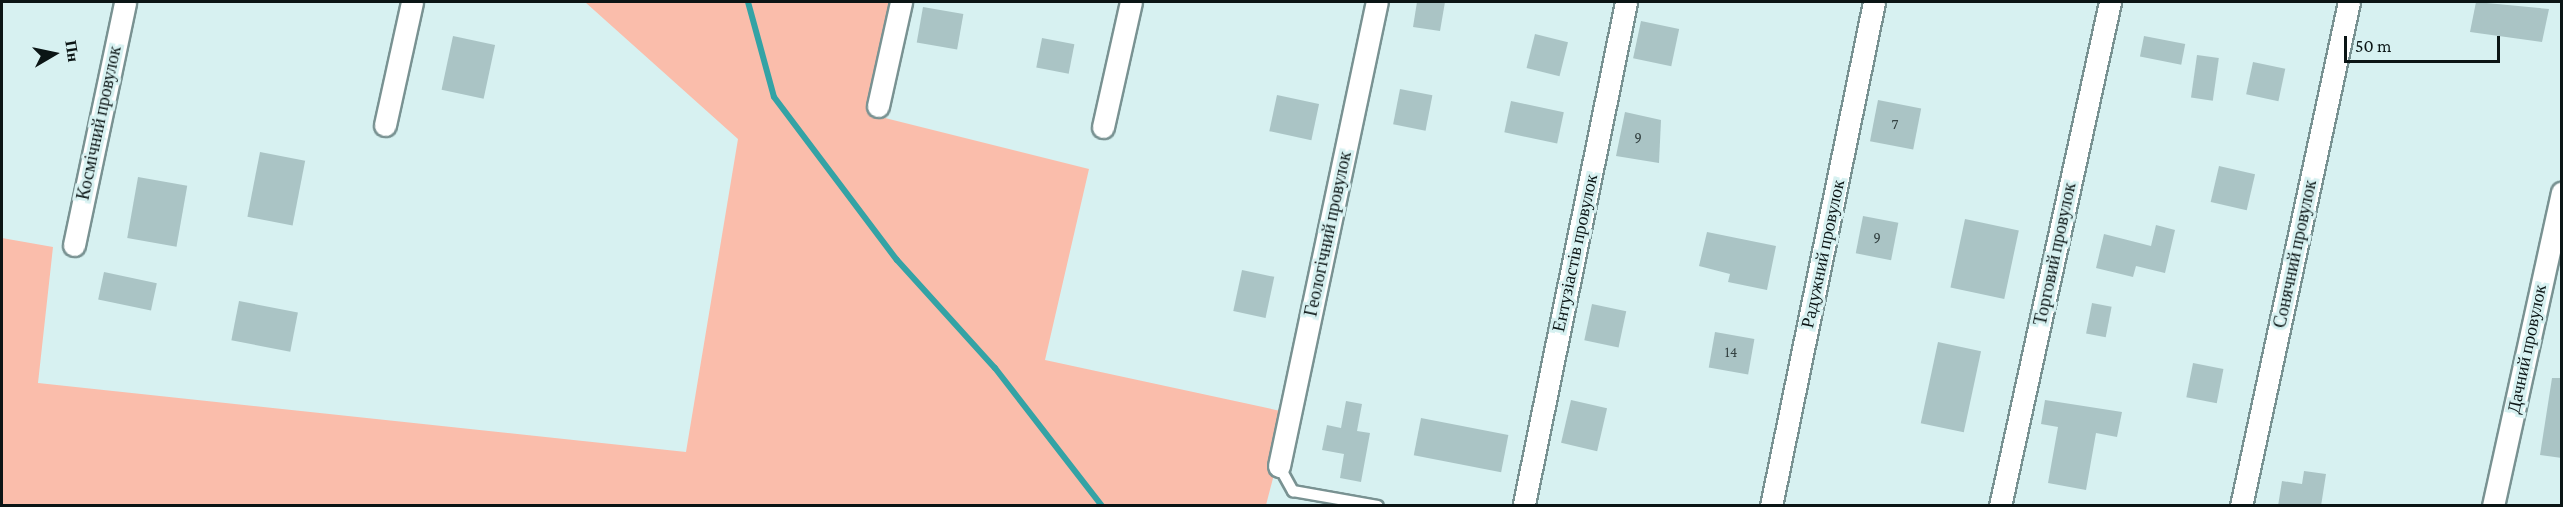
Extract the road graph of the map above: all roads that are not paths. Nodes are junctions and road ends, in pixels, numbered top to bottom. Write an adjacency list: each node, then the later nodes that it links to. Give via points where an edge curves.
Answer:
1 (125, 2): 14 (street, Космічний провулок)
2 (412, 2): 11 (street)
3 (901, 2): 10 (street)
4 (1131, 2): 12 (street)
5 (1377, 2): 15 (street, Геологічний провулок)
6 (1626, 2): 16 (street, Ентузіастів провулок)
7 (1874, 2): 18 (street, Радужний провулок)
8 (2110, 2): 19 (street, Торговий провулок)
9 (2349, 2): 20 (street, Сонячний провулок)
10 (878, 106)
11 (385, 125)
12 (1103, 127)
13 (2562, 192): 21 (street, Дачний провулок)
14 (74, 245)
15 (1279, 466): 17 (lane, via 1293,491)
16 (1521, 505)
17 (1378, 506)
18 (1771, 506)
19 (2000, 506)
20 (2241, 506)
21 (2493, 506)

